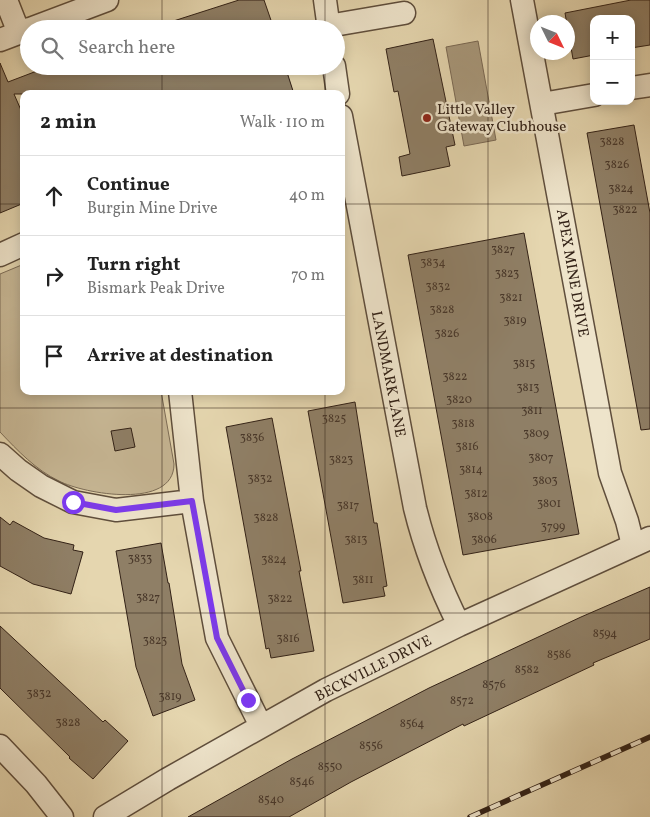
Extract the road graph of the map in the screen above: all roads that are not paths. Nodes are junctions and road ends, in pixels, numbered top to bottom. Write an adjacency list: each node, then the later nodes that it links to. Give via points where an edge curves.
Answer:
1 (6, 0): 9 (street)
2 (107, 0): 6 (street)
3 (325, 0): 7 (street)
4 (522, 0): 15 (street, APEX MINE DRIVE)
5 (404, 13): 8 (street)
6 (54, 20)
7 (328, 20)
8 (345, 25)
9 (19, 33)
10 (335, 75): 13 (street)
11 (650, 85): 12 (street)
12 (635, 87)
13 (337, 90)
14 (590, 96): 15 (street)
15 (542, 104): 22 (street, APEX MINE DRIVE, via 610,473 627,520)
16 (345, 141): 23 (street, LANDMARK LANE, via 414,508 432,568)
17 (20, 246): 18 (street)
18 (0, 255)
19 (180, 395): 21 (street)
20 (0, 454): 21 (street, via 41,486 73,502 116,510)
21 (192, 501): 24 (street, via 217,638)
22 (641, 541): 23 (street, BECKVILLE DRIVE)
23 (460, 625): 24 (street, BECKVILLE DRIVE)
24 (261, 726): 27 (street, BECKVILLE DRIVE)
25 (0, 746): 26 (street)
26 (62, 817)
27 (105, 817)

